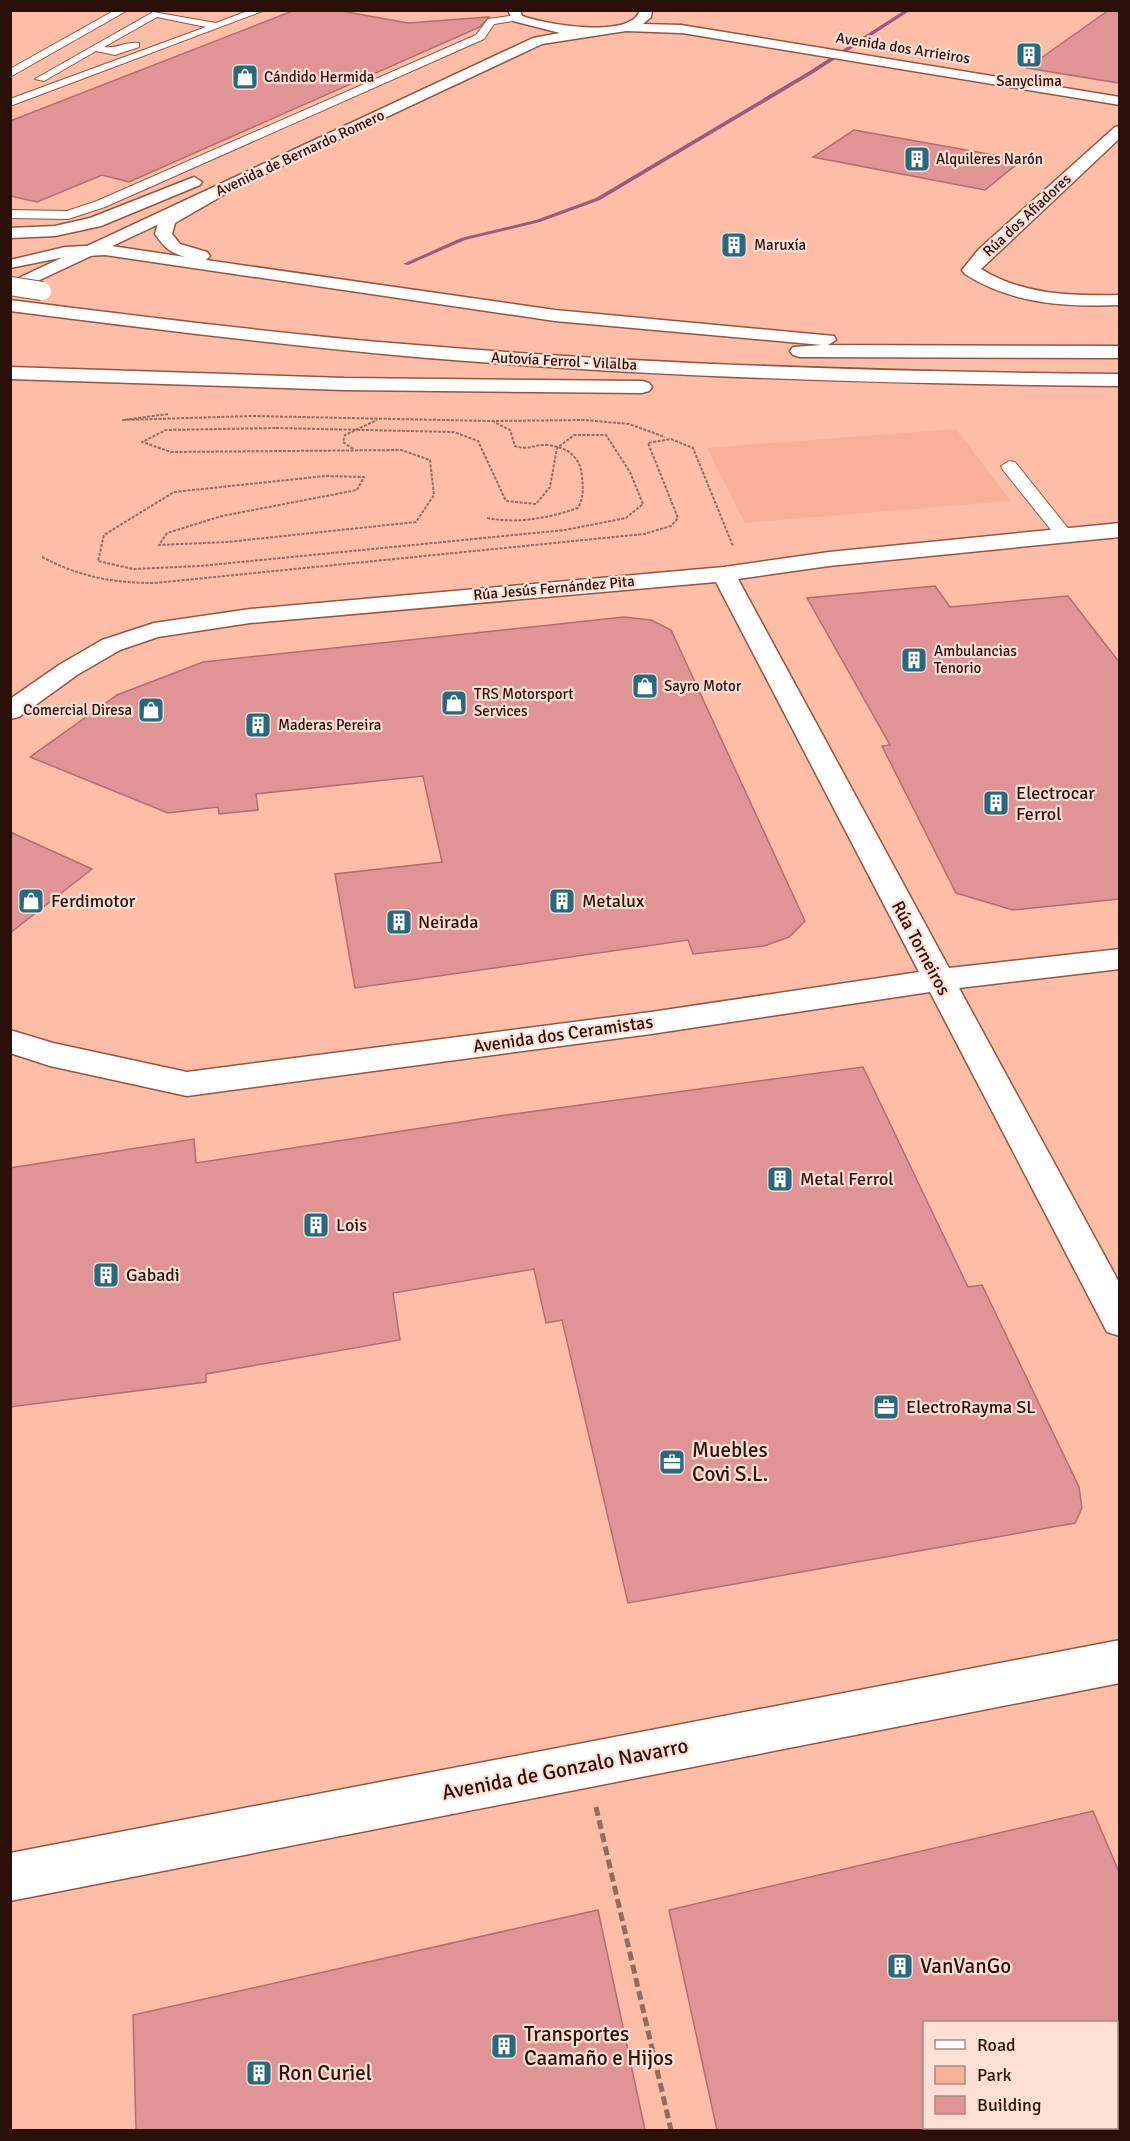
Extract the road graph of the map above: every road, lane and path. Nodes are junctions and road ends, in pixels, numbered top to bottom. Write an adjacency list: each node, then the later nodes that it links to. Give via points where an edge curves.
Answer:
1 (123, 10): 14 (lane)
2 (260, 10): 7 (lane)
3 (647, 12): 8 (main road, via 634,24); 9 (main road)
4 (485, 13): 5 (lane)
5 (518, 16): 10 (main road, via 556,30); 11 (main road); 21 (lane, via 491,21 480,37 101,204 68,214)
6 (197, 22): 7 (lane); 13 (lane, via 115,52); 13 (lane, via 156,14)
7 (217, 26): 17 (lane)
8 (620, 27): 9 (main road); 10 (main road)
9 (681, 29): 16 (main road, Avenida dos Arrieiros)
10 (594, 31): 20 (main road, Avenida de Bernardo Romero, via 538,41)
11 (511, 36)
12 (490, 46): 19 (main road, Avenida de Bernardo Romero)
13 (94, 48): 15 (lane)
14 (10, 74)
15 (10, 97)
16 (1119, 101)
17 (10, 103)
18 (1119, 130): 30 (main road, Rúa dos Afiadores, via 971,270 1000,287 1028,294)
19 (225, 166)
20 (221, 190): 24 (main road, Avenida de Bernardo Romero); 29 (main road, via 167,220 163,234 174,248)
21 (10, 214)
22 (10, 233): 26 (main road, Avenida de Bernardo Romero, via 54,231 95,222 199,179)
23 (10, 239): 26 (main road, via 28,243)
24 (93, 250): 26 (main road, via 65,252); 29 (main road)
25 (13, 265): 26 (main road)
26 (42, 268): 27 (main road, bridge); 28 (main road)
27 (10, 288)
28 (66, 293)
29 (403, 293): 33 (main road, via 742,335)
30 (1119, 300)
31 (17, 306): 36 (main road, Autovía Ferrol - Vilalba, via 221,332 519,359 837,375)
32 (659, 345): 33 (main road, Autovía Ferrol - Vilalba, via 838,352)
33 (1083, 352): 34 (main road, Autovía Ferrol - Vilalba)
34 (1119, 352)
35 (10, 373): 37 (main road, via 379,384 976,390)
36 (1119, 380)
37 (1119, 385)
38 (168, 414): 39 (path, via 123,420 252,416)
39 (378, 419): 40 (path); 41 (path)
40 (490, 421): 42 (path, via 608,421); 43 (path, via 510,430 515,446 535,450 547,445)
41 (357, 429): 43 (path, via 454,432 478,441 506,501 536,504 550,487); 44 (path, via 345,435 343,442); 44 (path, via 166,430 142,442 171,452)
42 (669, 438): 49 (path, via 648,443 678,518 671,526 624,538 155,583 101,582 81,577); 50 (path, via 693,448)
43 (557, 448): 44 (path, via 574,435 606,435 630,472 643,504 626,518 565,530 200,566 133,569 98,561 104,535 174,492 325,476 364,477 357,490 222,516 166,533 159,545 416,522 434,495 430,460 401,450); 46 (path, via 578,456 581,464 584,495 578,508 550,518 503,522)
44 (353, 449)
45 (1010, 466): 48 (lane)
46 (487, 518)
47 (1119, 530): 48 (main road, Rúa Jesús Fernández Pita)
48 (1065, 536): 50 (main road, Rúa Jesús Fernández Pita, via 829,559)
49 (42, 557)
50 (734, 573): 51 (main road, Rúa Jesús Fernández Pita, via 364,604 154,630 111,645); 53 (main road, Rúa Torneiros)
51 (10, 711)
52 (1119, 959): 53 (main road, Avenida dos Ceramistas)
53 (937, 980): 54 (main road, Avenida dos Ceramistas, via 639,1025 187,1084); 55 (main road, Rúa Torneiros)
54 (10, 1041)
55 (1119, 1321)
56 (1119, 1660): 57 (main road, Avenida de Gonzalo Navarro)
57 (586, 1765): 58 (main road, Avenida de Gonzalo Navarro); 59 (path)
58 (10, 1877)
59 (671, 2130)

